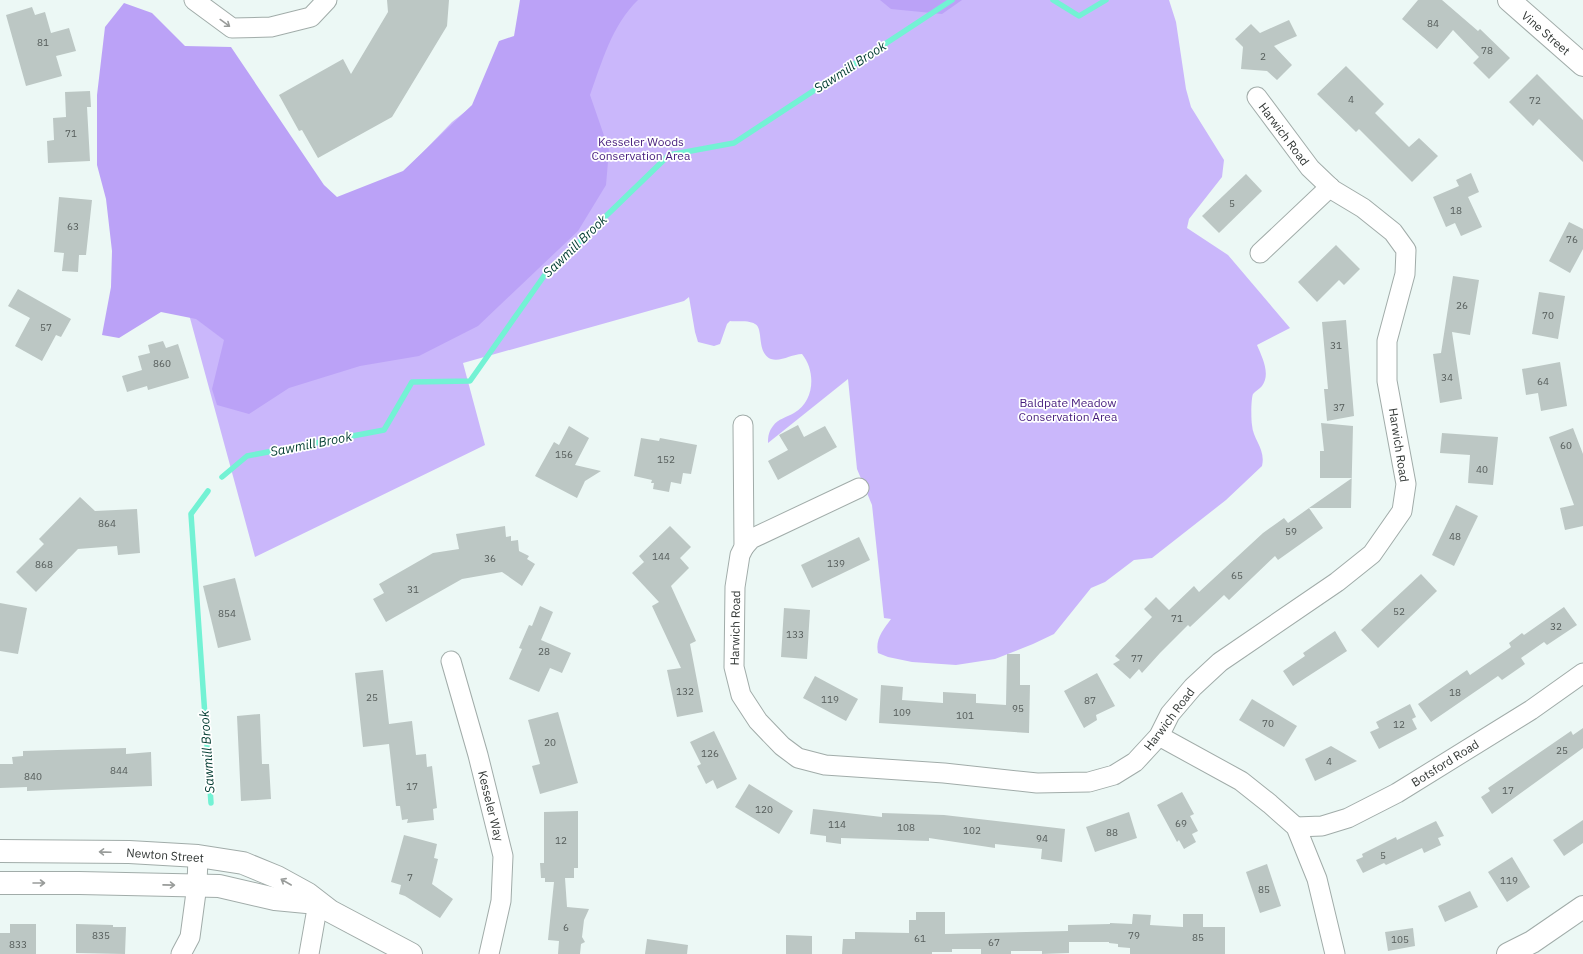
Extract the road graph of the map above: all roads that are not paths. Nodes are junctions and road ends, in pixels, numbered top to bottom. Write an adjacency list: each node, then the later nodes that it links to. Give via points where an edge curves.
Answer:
1 (194, 0): 2 (street, one-way to 2, via 232,28 270,27 311,17)
2 (326, 0)
3 (1509, 0): 4 (main road, Vine Street)
4 (1583, 65)
5 (1256, 97): 6 (street, Harwich Road, via 1310,168)
6 (1330, 187): 7 (street); 13 (street, Harwich Road, via 1363,208 1393,232 1406,250 1405,274 1387,341 1388,381 1406,484 1402,511 1372,554 1337,582 1220,662 1193,687 1170,714)
7 (1260, 253)
8 (743, 425): 10 (street, Harwich Road)
9 (859, 488): 10 (street, via 751,539)
10 (744, 547): 13 (street, Harwich Road, via 740,555 736,587 734,667 741,695 758,721 782,746 798,758 825,765 861,769 944,773 1037,783 1089,782 1114,775 1135,762)
11 (451, 661): 25 (street, Kesseler Way, via 503,856 501,900)
12 (1583, 673): 14 (street, Botsford Road, via 1531,710 1397,793 1348,818 1322,826)
13 (1159, 736): 14 (street, via 1241,781)
14 (1296, 827): 26 (street, via 1317,879)
15 (0, 851): 16 (main road, Newton Street, one-way to 15, via 84,851)
16 (198, 856): 18 (street); 19 (main road, Newton Street, one-way to 16, via 308,894 277,877 243,863)
17 (0, 883): 18 (main road, Newton Street, one-way to 18)
18 (197, 886): 19 (main road, Newton Street, via 219,886 275,899); 22 (street, via 190,937)
19 (318, 903): 23 (street); 24 (main road, Newton Street)
20 (1583, 907): 21 (main road)
21 (1533, 948): 27 (main road)
22 (182, 954)
23 (309, 954)
24 (411, 954)
25 (489, 954)
26 (1335, 954)
27 (1508, 954)

